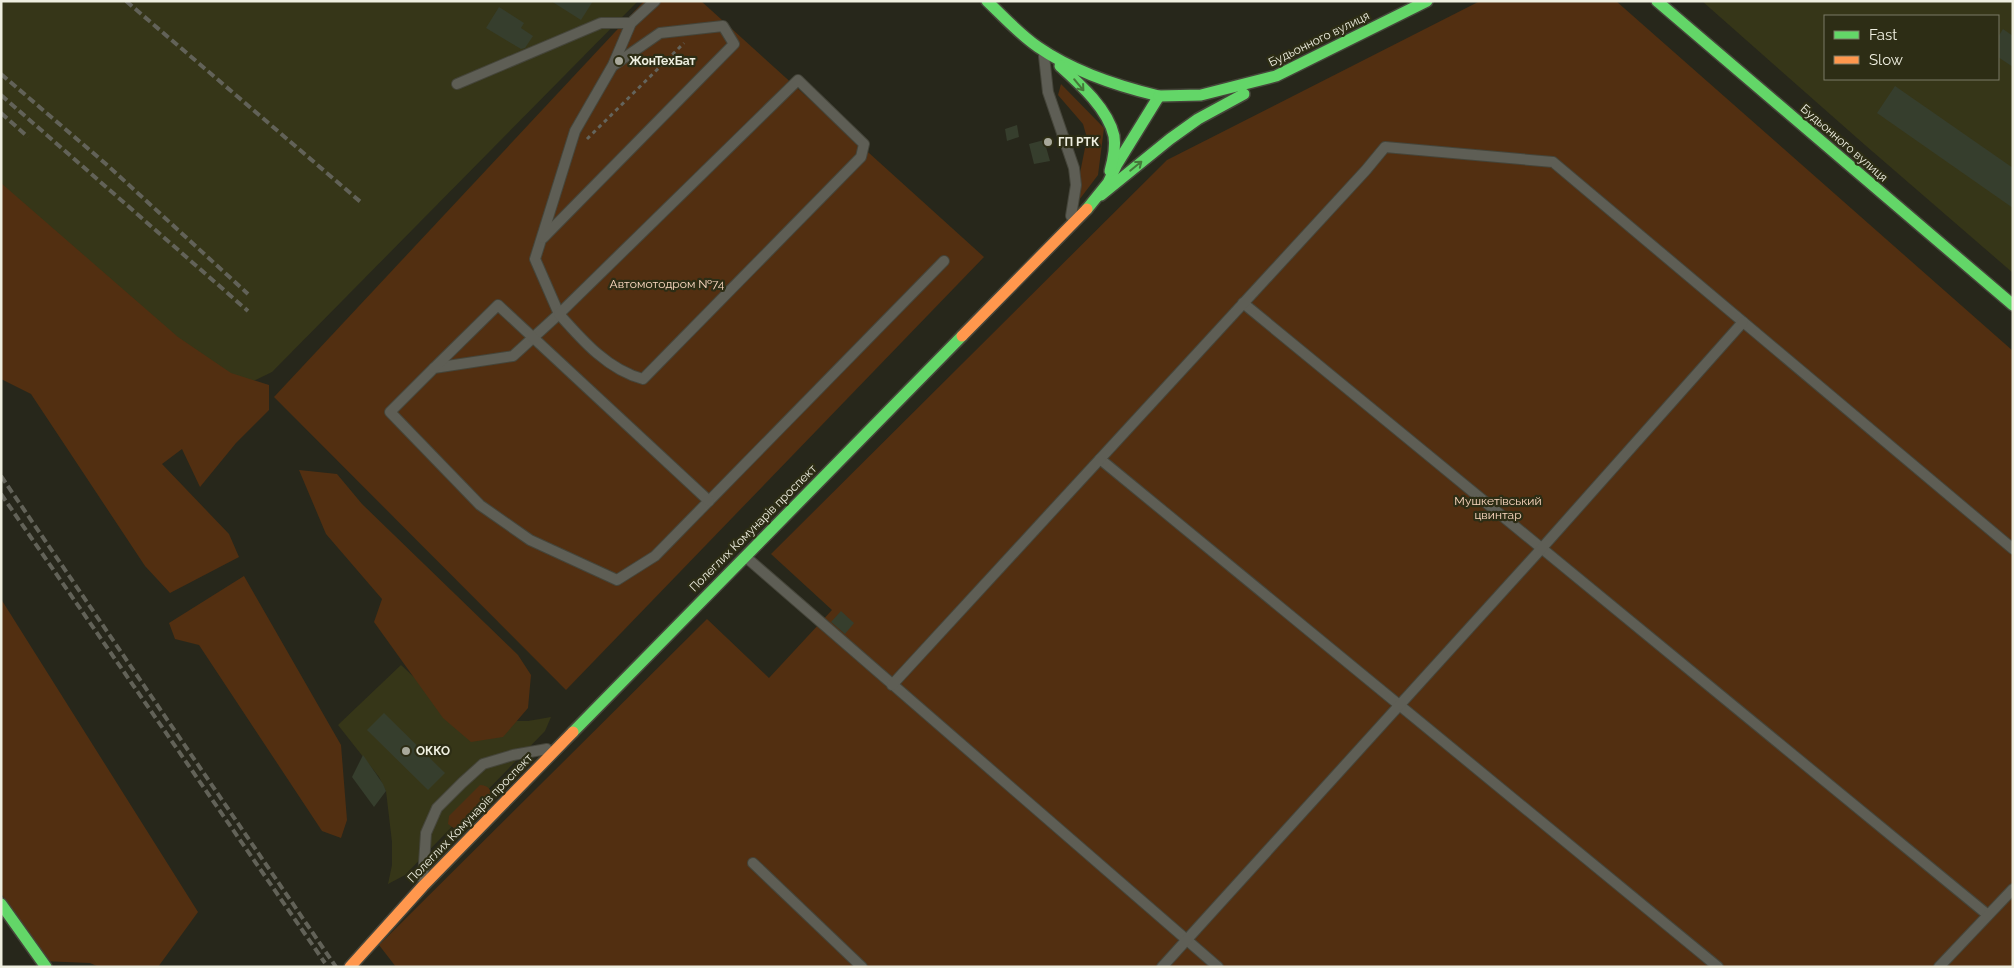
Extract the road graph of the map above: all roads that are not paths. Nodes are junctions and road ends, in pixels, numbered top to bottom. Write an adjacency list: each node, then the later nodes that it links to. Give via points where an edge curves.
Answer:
1 (655, 1): 5 (lane)
2 (986, 1): 6 (main road)
3 (1427, 1): 8 (main road, Будьонного вулиця)
4 (1658, 1): 16 (main road, Будьонного вулиця)
5 (631, 23): 7 (lane); 9 (lane, via 601,24)
6 (1044, 51): 10 (main road, Будьонного вулиця, via 1108,82); 11 (main road, one-way to 11, via 1074,79 1112,128 1113,161); 12 (lane, via 1048,92 1074,168 1076,185)
7 (613, 65): 13 (lane, via 575,131); 13 (lane, via 660,32 723,26 734,44)
8 (1276, 76): 10 (main road, Будьонного вулиця, via 1201,95); 11 (main road, one-way to 8, via 1198,119)
9 (457, 84)
10 (1159, 96): 11 (main road, Полеглих Комунарів проспект)
11 (1098, 197): 12 (main road, Полеглих Комунарів проспект)
12 (1070, 227): 25 (main road, Полеглих Комунарів проспект)
13 (541, 241): 17 (lane, via 535,259)
14 (944, 262): 22 (lane)
15 (1244, 303): 18 (lane, via 1385,147 1553,162); 21 (lane); 23 (lane)
16 (2013, 305)
17 (559, 314): 17 (lane, via 584,343 628,375 643,378 861,158 864,144 798,80); 19 (lane)
18 (1743, 322): 23 (lane); 24 (lane)
19 (533, 337): 20 (lane, via 513,356); 20 (lane, via 498,305); 22 (lane)
20 (434, 368): 22 (lane, via 390,412 480,505 530,540 617,580 655,556)
21 (1100, 459): 26 (lane); 27 (lane)
22 (709, 501)
23 (1542, 548): 27 (lane); 33 (lane)
24 (2013, 549)
25 (744, 556): 26 (lane); 28 (main road, Полеглих Комунарів проспект)
26 (892, 684): 34 (lane)
27 (1400, 705): 34 (lane); 40 (lane)
28 (558, 746): 30 (main road, Полеглих Комунарів проспект); 30 (lane, via 483,764 437,808 426,833)
29 (753, 863): 37 (lane)
30 (423, 886): 36 (main road, Полеглих Комунарів проспект)
31 (2013, 888): 33 (lane)
32 (1, 904): 35 (main road)
33 (1988, 915): 41 (lane)
34 (1187, 940): 38 (lane); 39 (lane)
35 (46, 967)
36 (350, 967)
37 (862, 967)
38 (1162, 967)
39 (1218, 967)
40 (1718, 967)
41 (1939, 967)

